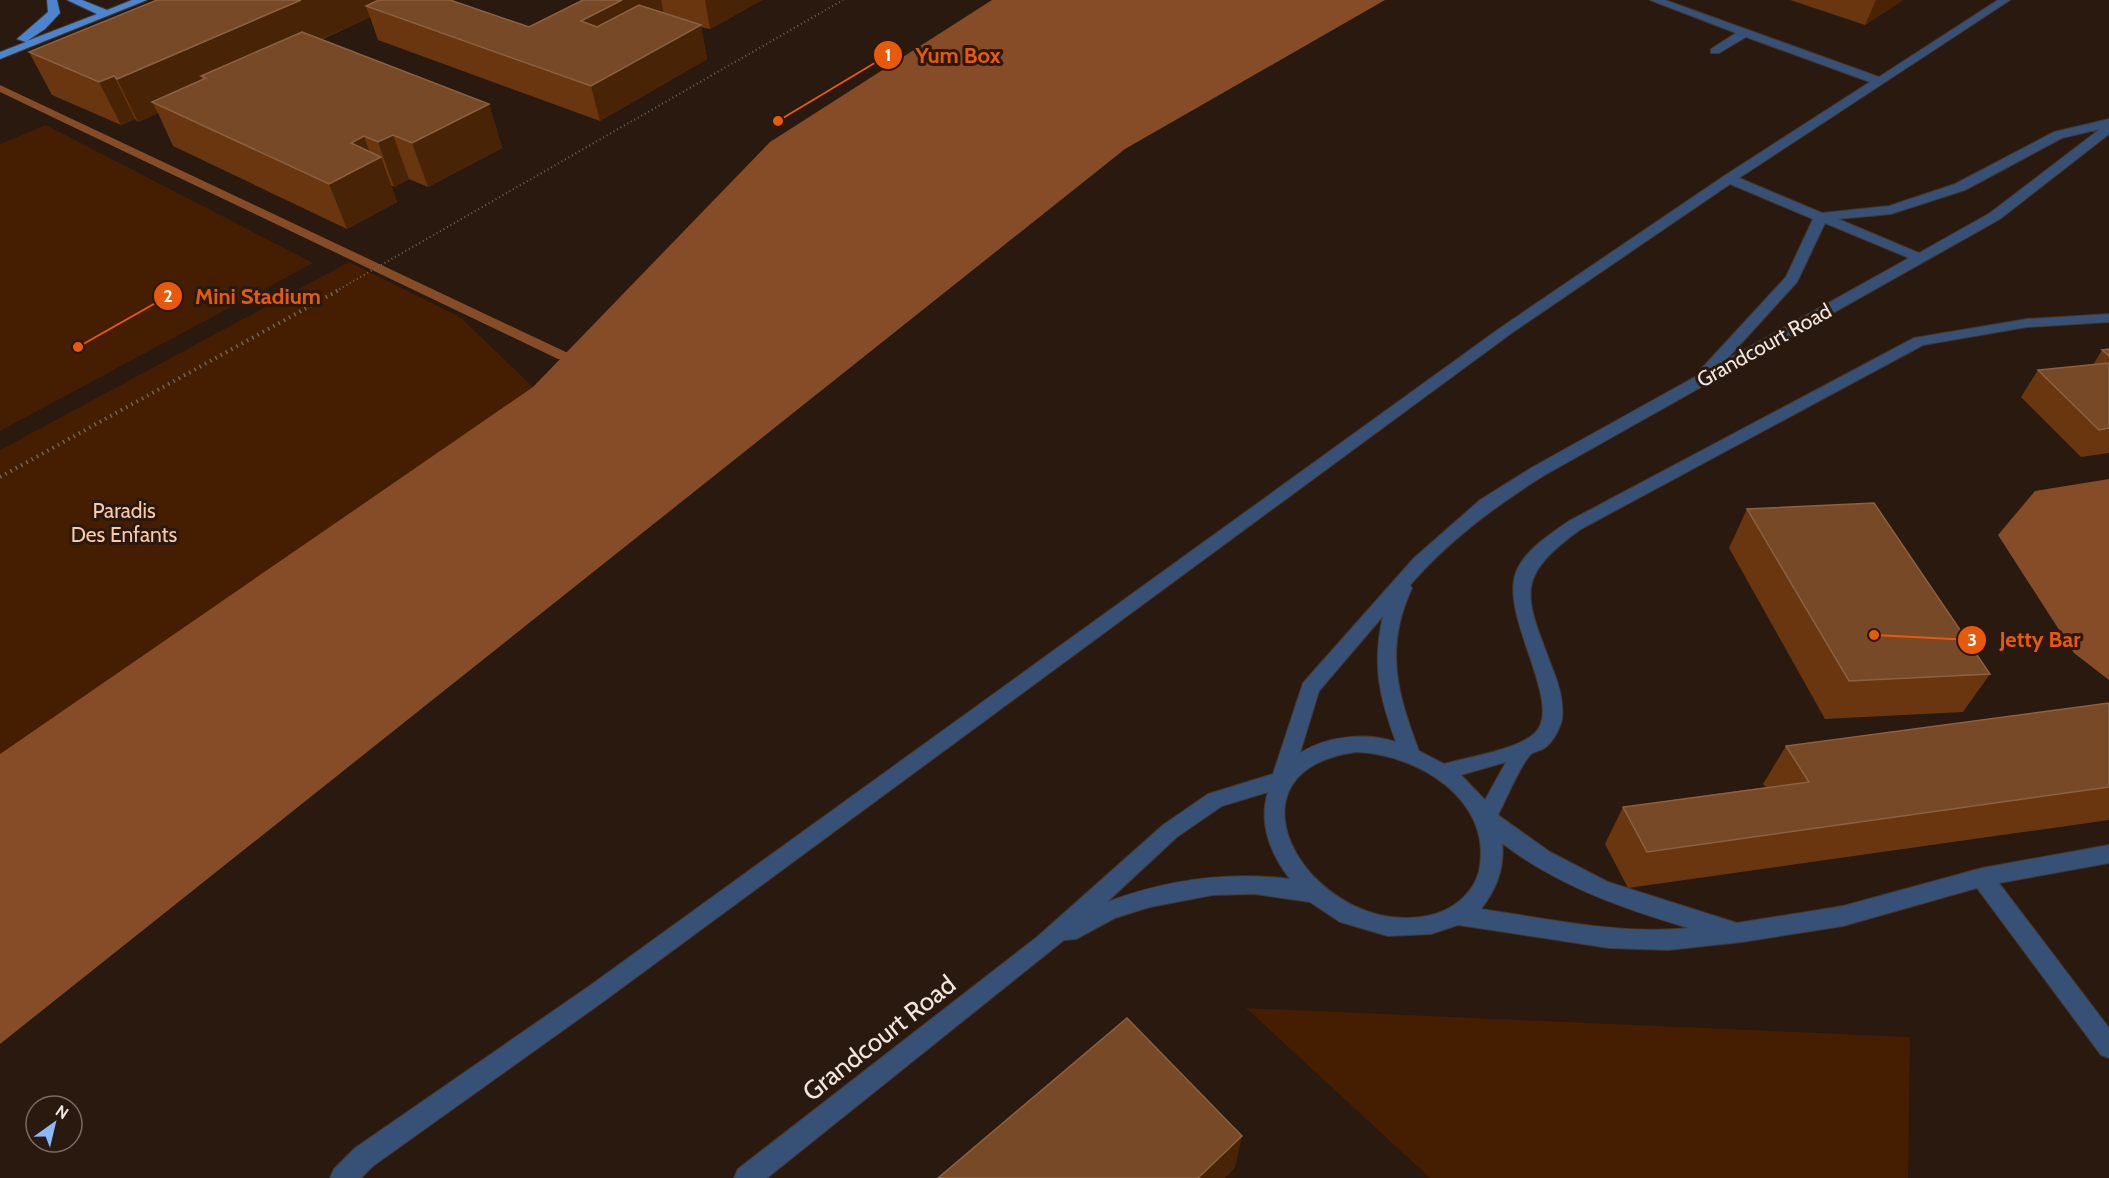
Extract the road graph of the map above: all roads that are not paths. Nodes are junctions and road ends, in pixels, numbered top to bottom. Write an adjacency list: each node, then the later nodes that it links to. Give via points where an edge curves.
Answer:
1 (52, 0): 9 (main road, via 54,13 41,27)
2 (72, 0): 6 (main road)
3 (142, 0): 6 (main road)
4 (1655, 0): 7 (street)
5 (2005, 0): 10 (street)
6 (108, 14): 9 (main road)
7 (1744, 33): 8 (street); 10 (street)
8 (1715, 51)
9 (0, 56)
10 (1880, 81): 13 (street)
11 (2109, 123): 14 (street, via 2058,135 1960,187 1901,207)
12 (2109, 128): 15 (street, Grandcourt Road, via 1995,216)
13 (1729, 178): 14 (street); 31 (street, via 1508,329 364,1158)
14 (1821, 217): 15 (street); 17 (street, via 1792,279)
15 (1920, 258): 17 (street, Grandcourt Road)
16 (2109, 318): 19 (street, via 2026,323 1919,341 1575,525 1542,549 1524,575 1521,600 1525,625 1552,689 1552,717 1543,738)
17 (1696, 383): 18 (street, Grandcourt Road, via 1486,504)
18 (1420, 562): 20 (street, via 1400,593 1389,629 1387,669 1389,697); 22 (street, via 1310,688)
19 (1524, 748): 21 (street); 23 (street)
20 (1411, 757): 21 (street); 22 (street, via 1381,745 1338,744 1309,755)
21 (1444, 772): 23 (street, via 1468,793)
22 (1281, 780): 26 (street, via 1273,809 1279,843); 29 (street, via 1215,800 1170,831)
23 (1486, 818): 27 (street, via 1495,854 1485,888); 28 (street, via 1566,874 1647,907)
24 (2109, 854): 25 (street)
25 (1982, 877): 28 (street, via 1843,916); 30 (street)
26 (1314, 893): 27 (street, via 1347,914 1386,926 1424,926); 29 (street, via 1271,886 1222,886 1164,895 1113,909)
27 (1458, 915): 28 (street, via 1609,938 1668,940)
28 (1742, 932)
29 (1045, 944): 32 (street, Grandcourt Road)
30 (2109, 1047)
31 (343, 1178)
32 (747, 1178)

